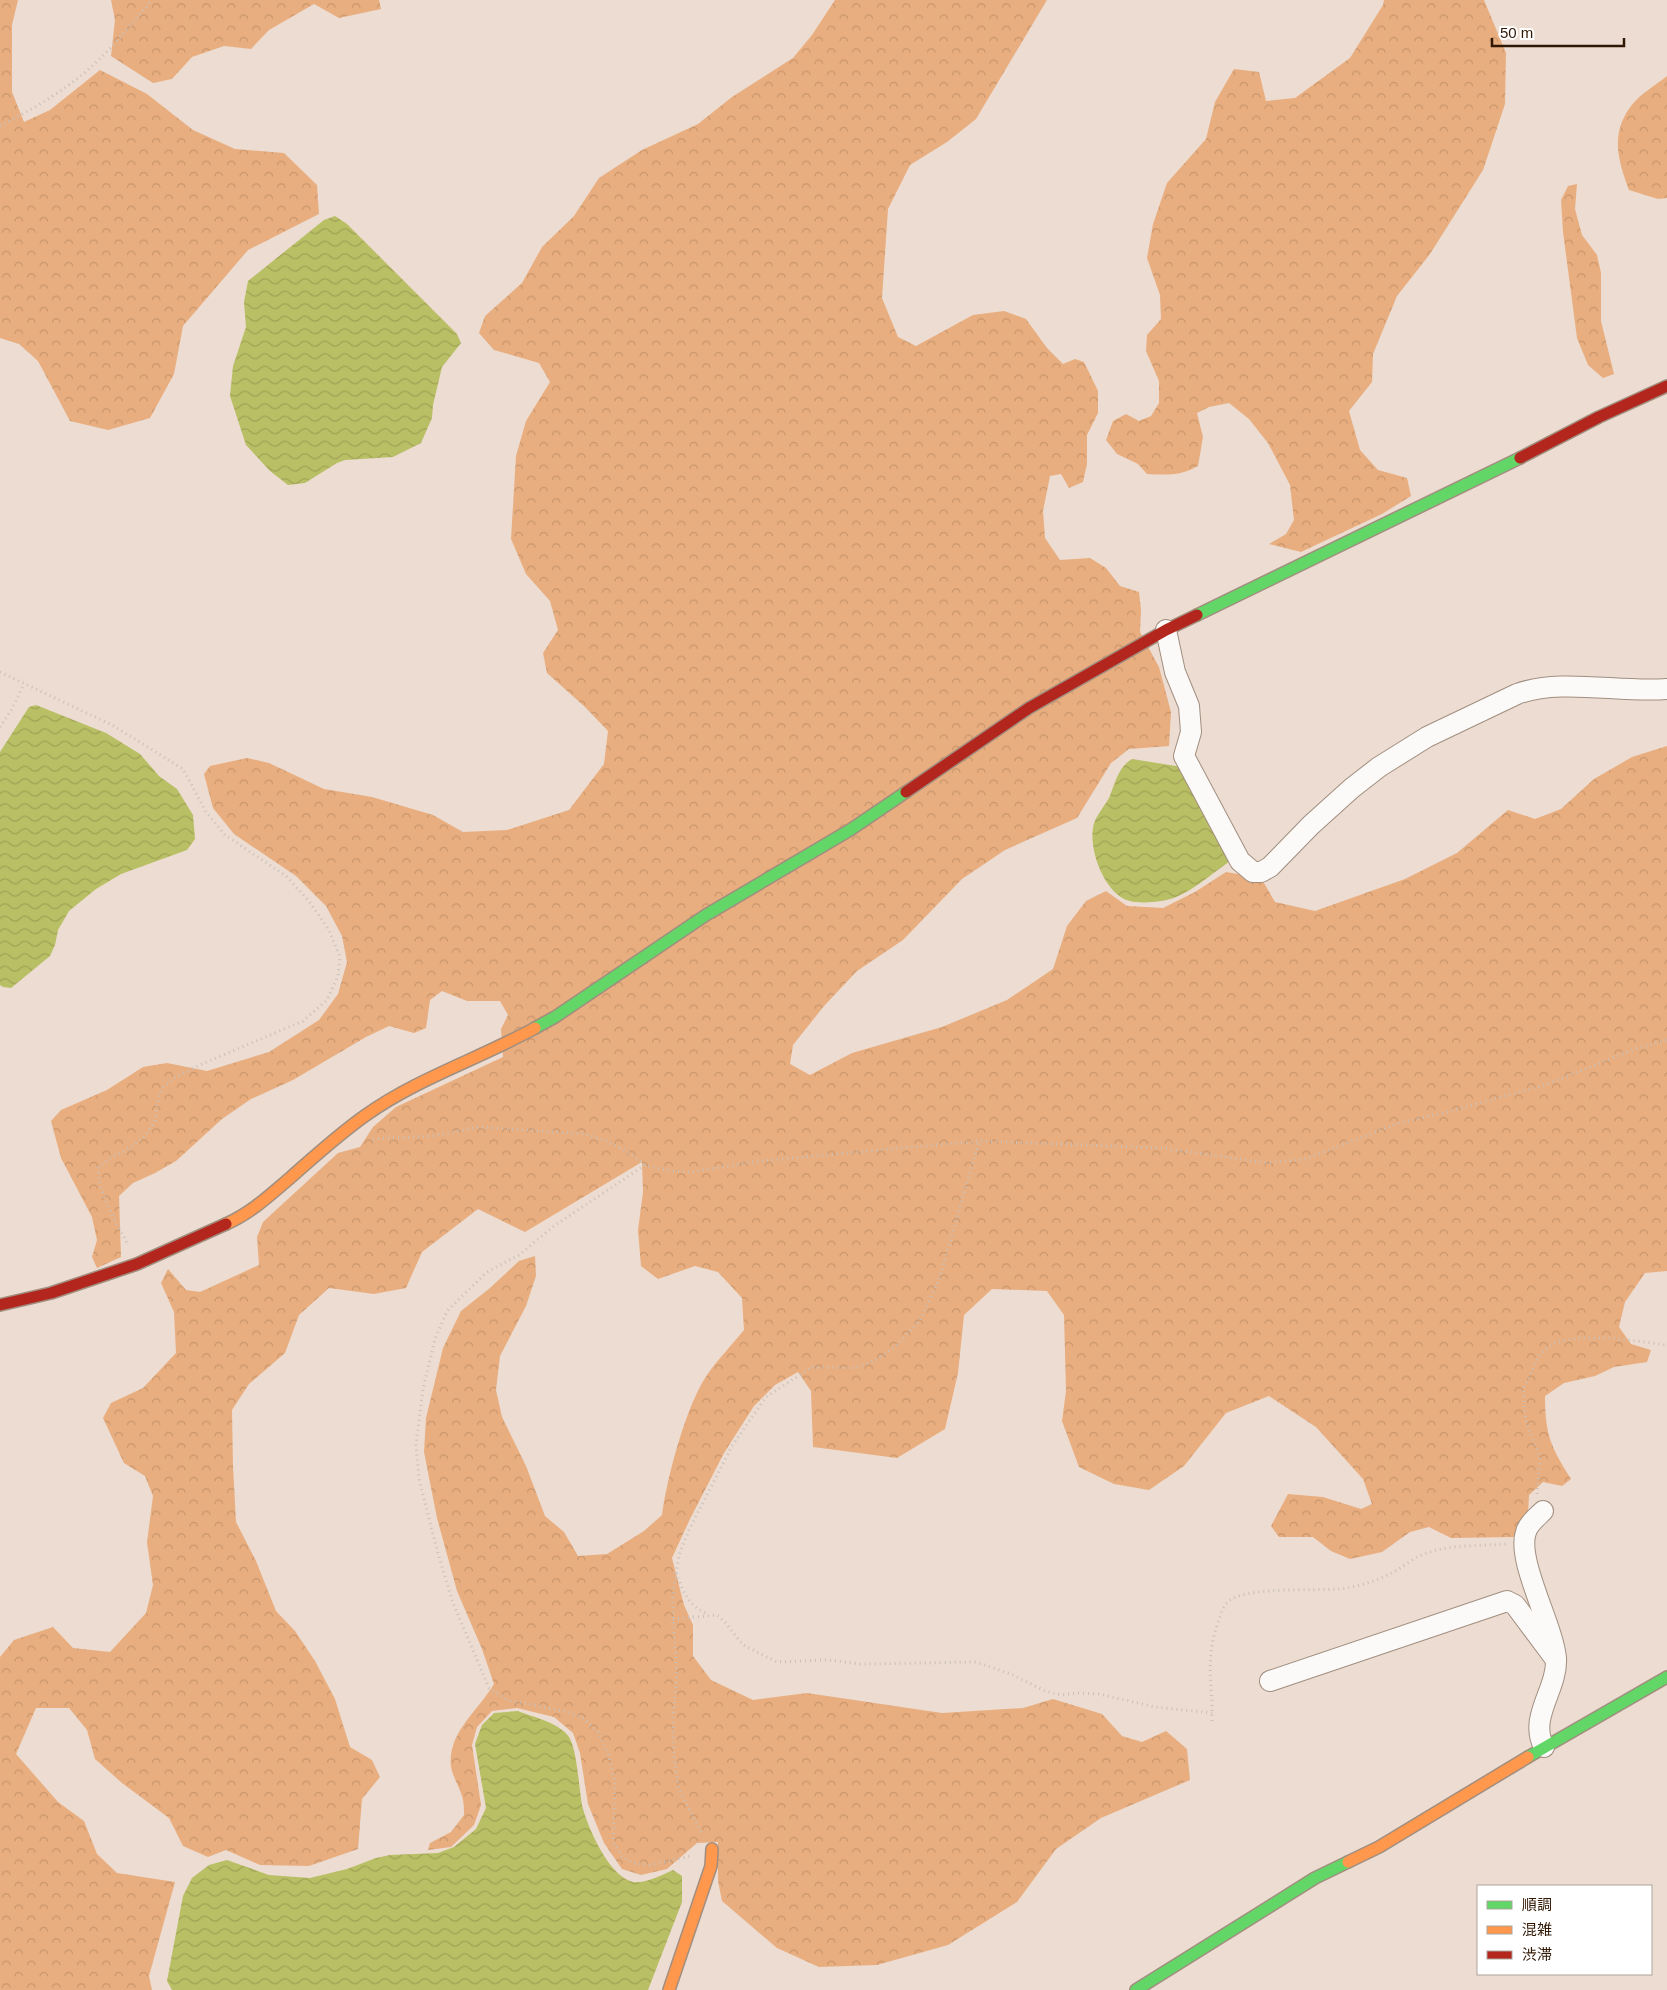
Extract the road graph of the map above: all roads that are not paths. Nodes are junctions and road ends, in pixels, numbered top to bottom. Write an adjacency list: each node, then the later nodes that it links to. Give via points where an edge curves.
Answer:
1 (1667, 386): 2 (street)
2 (1166, 630): 3 (street, via 1175,672 1189,706 1191,732 1184,756 1240,861 1253,872 1270,867 1311,825 1380,767 1427,737 1517,694 1553,687); 4 (street, via 1029,708 850,830 706,914 555,1017 390,1099 338,1136 260,1204 237,1219 137,1264 51,1293)
3 (1667, 689)
4 (0, 1305)
5 (1543, 1511): 6 (street, via 1526,1531 1524,1543 1537,1596 1552,1634)
6 (1556, 1660): 8 (street, via 1515,1605 1507,1601); 9 (street, via 1540,1718 1540,1739)
7 (1667, 1678): 9 (street)
8 (1270, 1681)
9 (1544, 1747): 12 (street, via 1379,1847 1315,1878)
10 (712, 1849): 11 (street, via 711,1866)
11 (670, 1990)
12 (1136, 1990)

